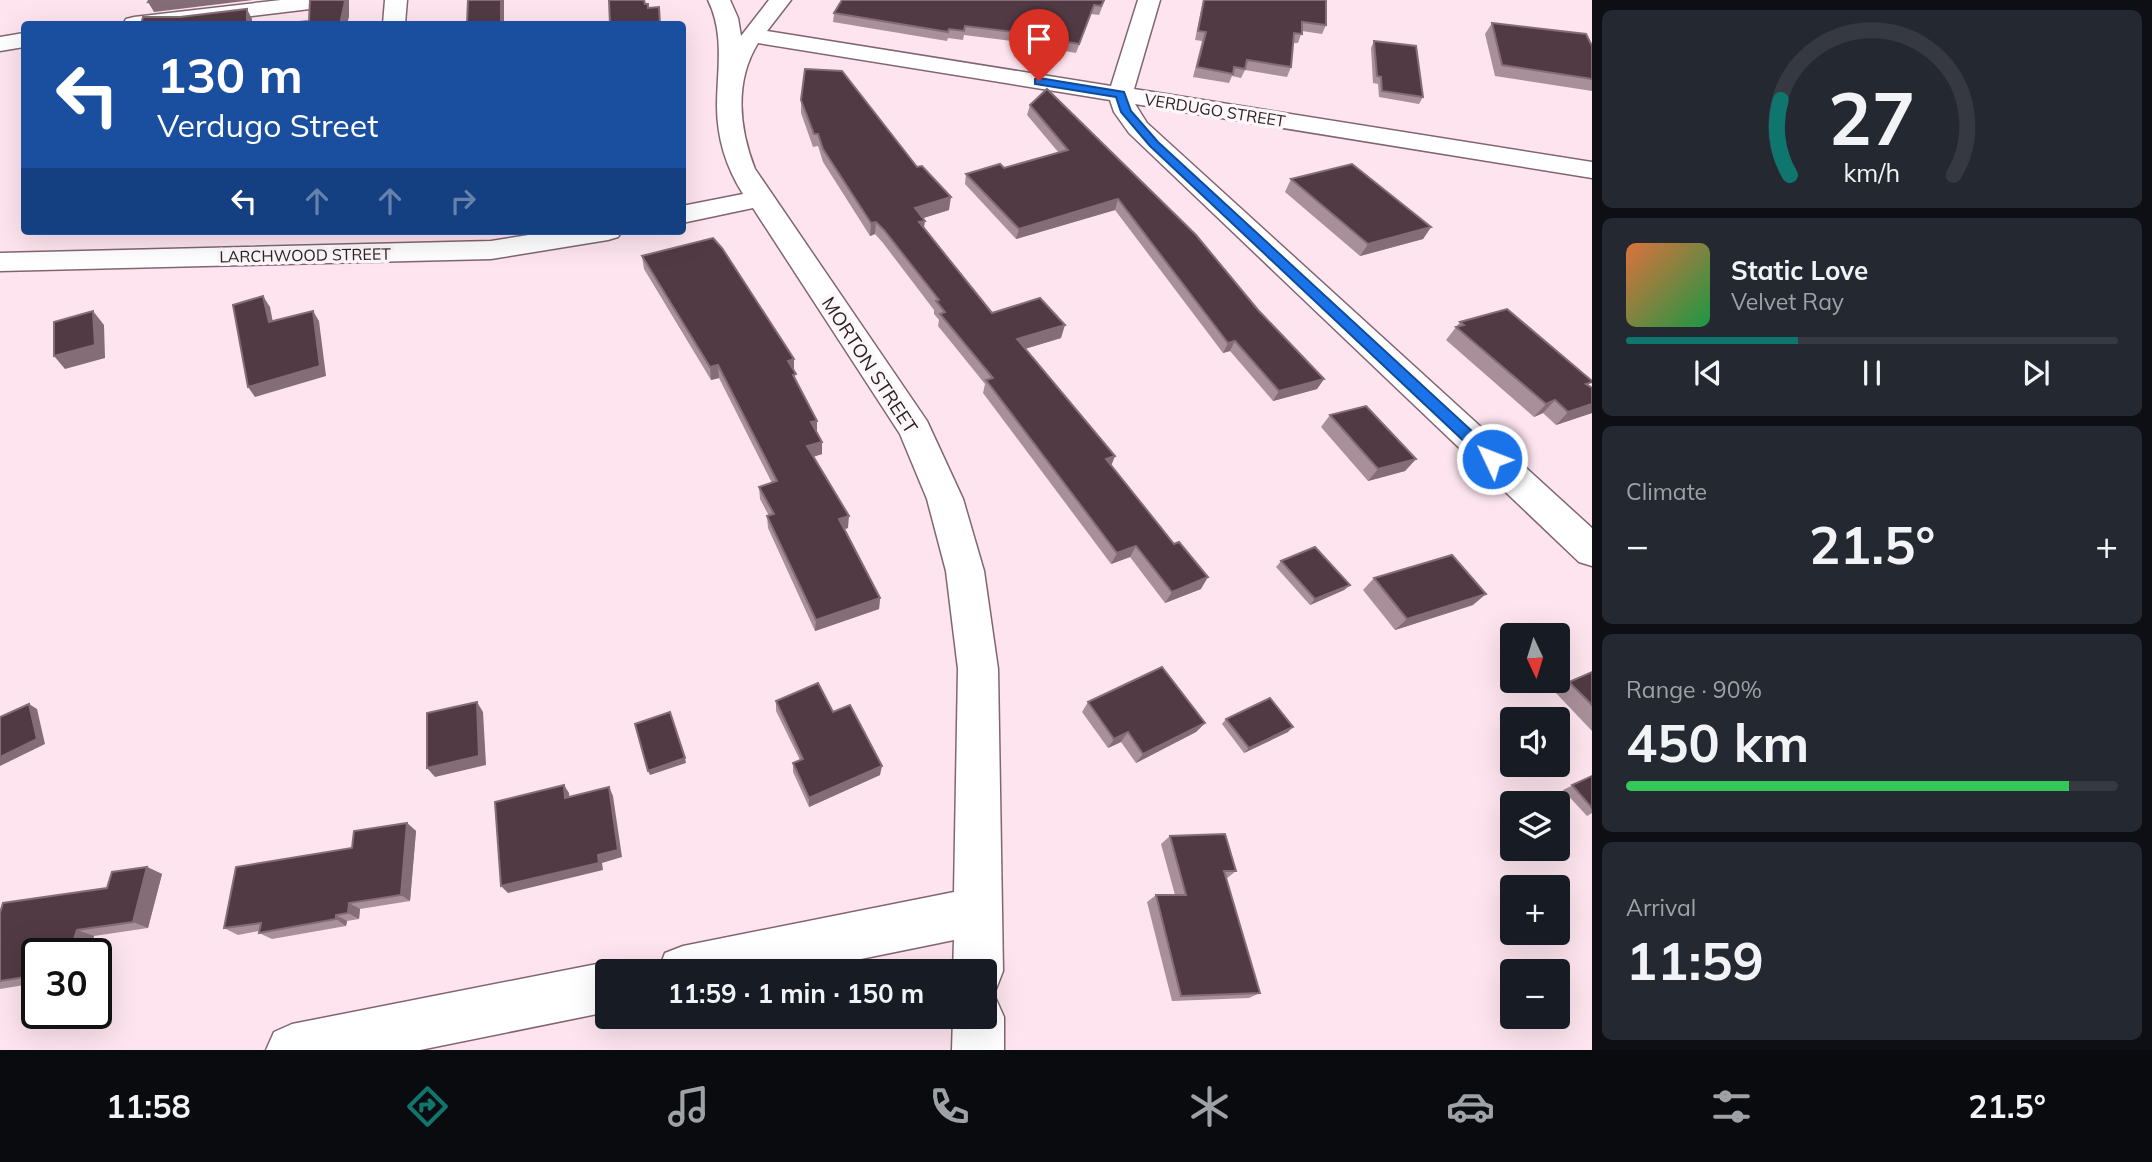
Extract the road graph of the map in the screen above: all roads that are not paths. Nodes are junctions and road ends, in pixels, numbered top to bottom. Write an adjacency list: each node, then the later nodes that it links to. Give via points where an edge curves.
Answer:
1 (335, 0): 6 (street)
2 (396, 0): 7 (street)
3 (719, 0): 11 (street, via 729,31)
4 (780, 0): 8 (street, MORTON STREET)
5 (1149, 0): 12 (street)
6 (159, 21)
7 (394, 21)
8 (755, 36): 11 (street, MORTON STREET, via 739,56); 12 (street, VERDUGO STREET)
9 (21, 40): 10 (street)
10 (0, 44)
11 (730, 82): 14 (street, MORTON STREET, via 731,138 744,174)
12 (1121, 94): 13 (street, VERDUGO STREET); 19 (street, via 1126,112 1154,144)
13 (1592, 170)
14 (761, 198): 15 (street); 20 (street, MORTON STREET, via 915,430 944,499 965,571 978,669)
15 (686, 214)
16 (583, 235): 17 (street, LARCHWOOD STREET, via 491,250)
17 (376, 242): 18 (street, LARCHWOOD STREET)
18 (0, 262)
19 (1592, 551)
20 (978, 911): 21 (street); 22 (street, MORTON STREET)
21 (742, 959)
22 (978, 959)
23 (595, 988): 25 (street)
24 (978, 1029): 26 (street)
25 (292, 1050)
26 (978, 1050)

